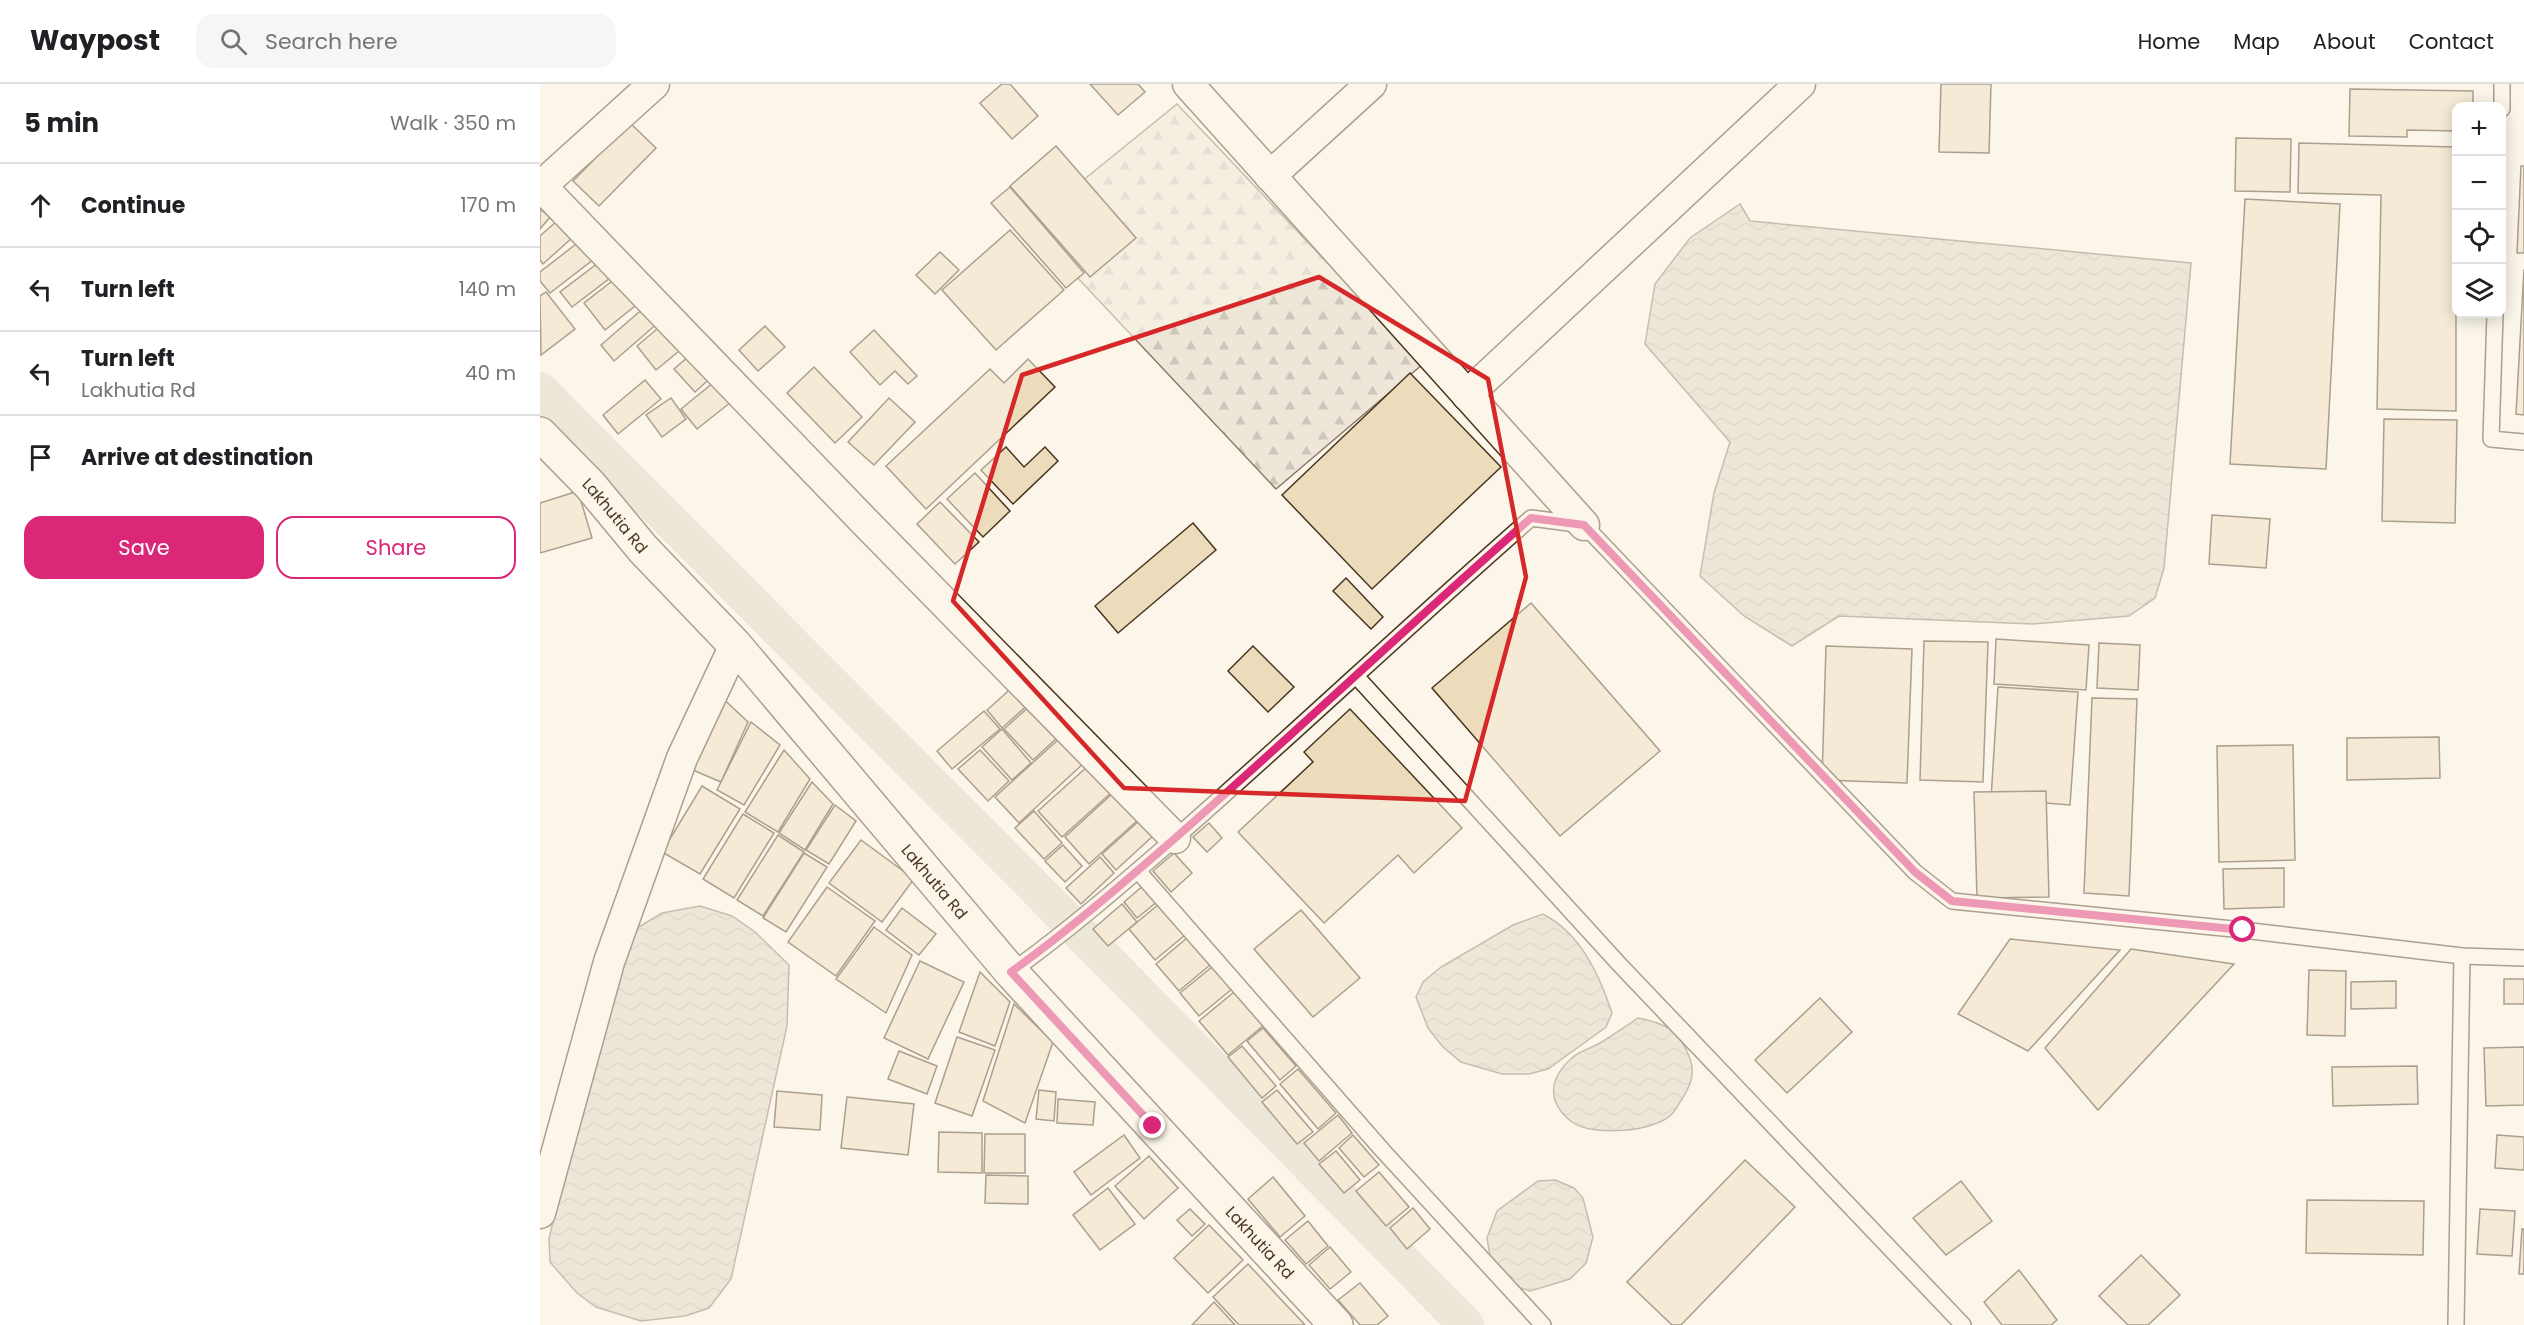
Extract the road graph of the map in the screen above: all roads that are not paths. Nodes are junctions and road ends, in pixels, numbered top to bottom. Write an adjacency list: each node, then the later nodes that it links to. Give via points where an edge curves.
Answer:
1 (654, 84): 8 (street)
2 (1188, 84): 7 (street)
3 (1371, 84): 7 (street)
4 (1800, 84): 10 (street)
5 (2502, 84): 6 (lane)
6 (2502, 102)
7 (1270, 176): 10 (street)
8 (541, 185): 16 (street)
9 (2495, 318): 12 (lane, via 2491,440)
10 (1467, 395): 13 (street)
11 (540, 434): 14 (street, Lakhutia Rd)
12 (2524, 442)
13 (1584, 525): 15 (lane, via 1531,518); 18 (lane, via 1915,872 1952,901)
14 (735, 645): 20 (street, Lakhutia Rd); 21 (street, via 682,758 609,962)
15 (1356, 676): 16 (lane); 24 (lane, via 1619,964)
16 (1175, 838): 17 (lane)
17 (1138, 871): 20 (lane); 23 (lane, via 1384,1152)
18 (2462, 956): 19 (lane); 25 (lane)
19 (2524, 958)
20 (1011, 972): 22 (street, Lakhutia Rd)
21 (540, 1212)
22 (1336, 1325)
23 (1543, 1325)
24 (1963, 1325)
25 (2456, 1325)

